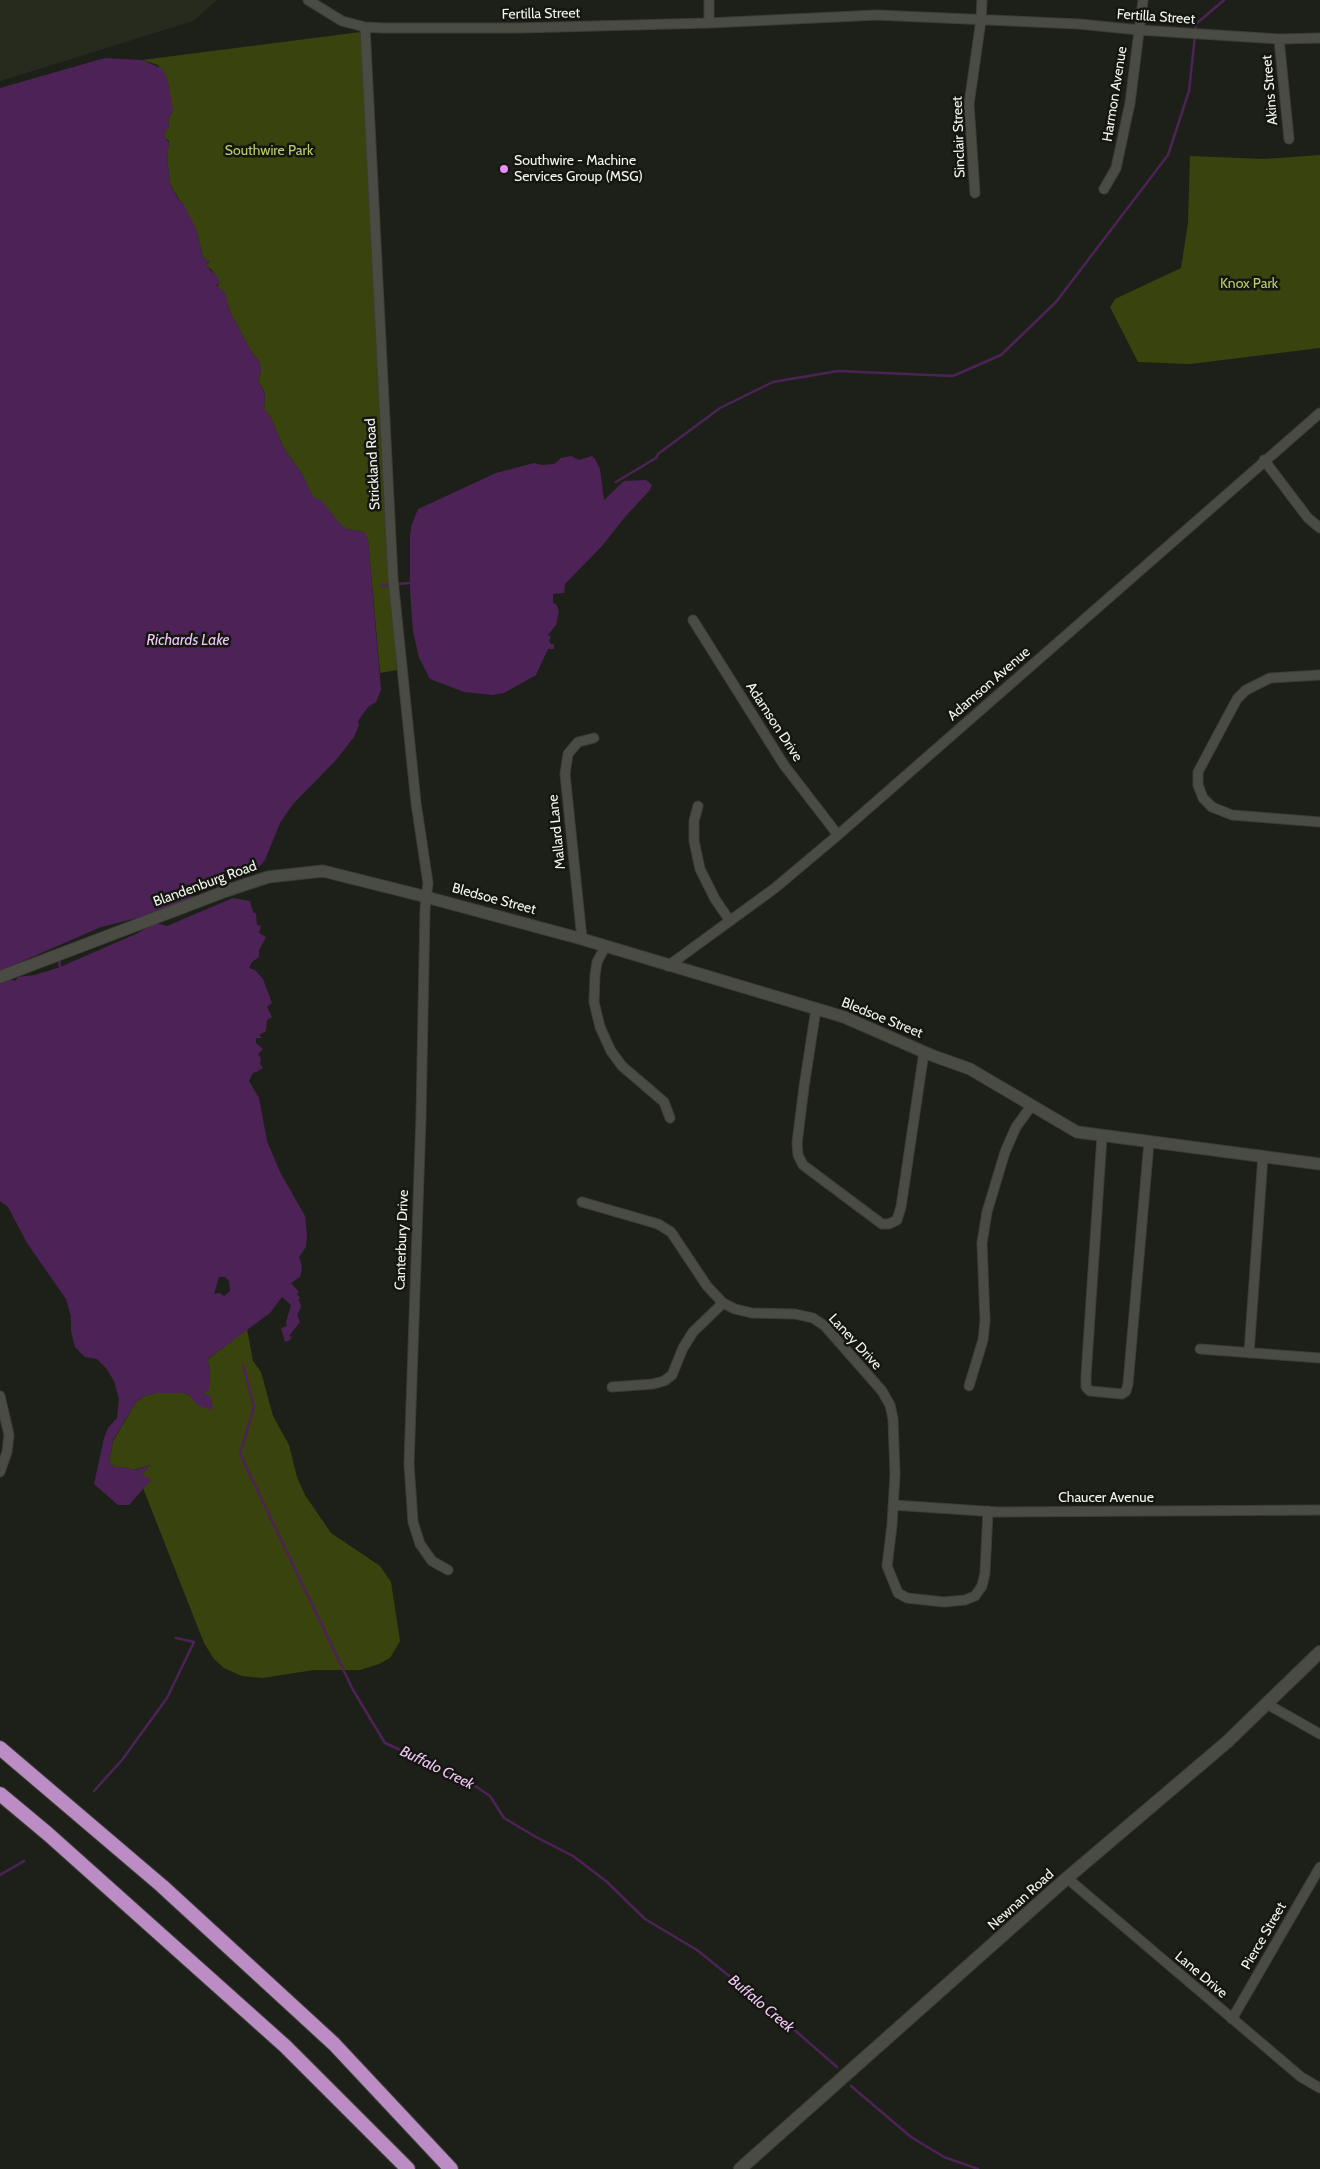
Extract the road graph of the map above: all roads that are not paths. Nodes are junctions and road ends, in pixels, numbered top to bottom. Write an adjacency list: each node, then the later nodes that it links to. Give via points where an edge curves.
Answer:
1 (308, 0): 7 (street, Fertilla Street, via 342,21)
2 (710, 0): 6 (street)
3 (982, 0): 5 (street, Sinclair Street)
4 (1143, 0): 8 (street, Harmon Avenue)
5 (981, 20): 6 (street, Fertilla Street, via 876,15); 8 (street, Fertilla Street); 13 (street, Sinclair Street, via 969,104)
6 (709, 23): 7 (street, Fertilla Street, via 519,28)
7 (365, 27): 23 (street, Strickland Road, via 393,579 416,803 428,882)
8 (1139, 30): 10 (street, Fertilla Street); 12 (street, Harmon Avenue, via 1130,103 1116,168)
9 (1320, 38): 10 (street, Fertilla Street)
10 (1279, 39): 11 (street, Akins Street)
11 (1289, 139)
12 (1104, 189)
13 (975, 193)
14 (1320, 413): 15 (street, Adamson Avenue)
15 (1264, 460): 16 (street, via 1308,518); 22 (street, Adamson Avenue)
16 (1320, 528)
17 (693, 620): 22 (street, Adamson Drive, via 784,765)
18 (1320, 675): 21 (street, via 1270,678 1246,690 1237,699 1198,772 1200,792 1212,807 1232,814)
19 (594, 738): 25 (street, Mallard Lane, via 578,742 568,754 565,774)
20 (698, 806): 24 (street, via 694,841 700,869)
21 (1320, 822)
22 (838, 835): 24 (street, Adamson Avenue, via 776,888)
23 (427, 897): 25 (street, Bledsoe Street); 28 (street, Blandenburg Road, via 323,871 268,877); 49 (street, Canterbury Drive, via 409,1464 413,1522 420,1544 432,1561)
24 (730, 921): 27 (street, Adamson Avenue)
25 (582, 939): 26 (street, Bledsoe Street)
26 (605, 947): 27 (street, Bledsoe Street); 32 (street, via 597,962 594,988 602,1034 622,1066 664,1102)
27 (668, 966): 29 (street, Bledsoe Street)
28 (0, 977)
29 (816, 1009): 30 (street, Bledsoe Street, via 844,1017); 30 (street, via 798,1155 803,1165 882,1224 897,1220 901,1208)
30 (924, 1052): 31 (street, Bledsoe Street, via 973,1070)
31 (1032, 1105): 33 (street, Bledsoe Street, via 1077,1132); 43 (street, via 1016,1127 1005,1152 987,1212 982,1243 984,1330)
32 (670, 1118)
33 (1102, 1136): 34 (street, Bledsoe Street); 34 (street, via 1086,1376 1086,1387 1090,1391 1122,1394 1128,1384)
34 (1149, 1142): 35 (street, Bledsoe Street)
35 (1263, 1156): 36 (street, Bledsoe Street); 40 (street)
36 (1320, 1164)
37 (582, 1202): 38 (street, Laney Drive, via 658,1224 671,1232 707,1286)
38 (723, 1303): 42 (street, via 693,1332 672,1375 664,1381); 46 (street, Laney Drive, via 752,1313 795,1314 813,1318 825,1326 882,1391 893,1419)
39 (1200, 1348): 40 (street)
40 (1250, 1353): 41 (street)
41 (1320, 1358)
42 (612, 1386)
43 (969, 1386)
44 (0, 1396): 45 (street, via 9,1435)
45 (0, 1472)
46 (893, 1505): 48 (street, Chaucer Avenue); 48 (street, via 887,1566 898,1593 907,1598 944,1602 975,1596 982,1586)
47 (1320, 1510): 48 (street, Chaucer Avenue)
48 (988, 1511)
49 (448, 1570)
50 (1320, 1652): 51 (main road, Newnan Road)
51 (1267, 1704): 52 (street); 56 (main road, Newnan Road)
52 (1320, 1734)
53 (0, 1748): 60 (highway, via 162,1886 334,2044)
54 (0, 1794): 59 (highway, via 285,2046)
55 (1320, 1867): 57 (street, Pierce Street)
56 (1067, 1878): 57 (street, Lane Drive); 61 (main road, Newnan Road)
57 (1232, 2019): 58 (street, Lane Drive, via 1301,2077)
58 (1320, 2088)
59 (407, 2168)
60 (451, 2169)
61 (740, 2169)

